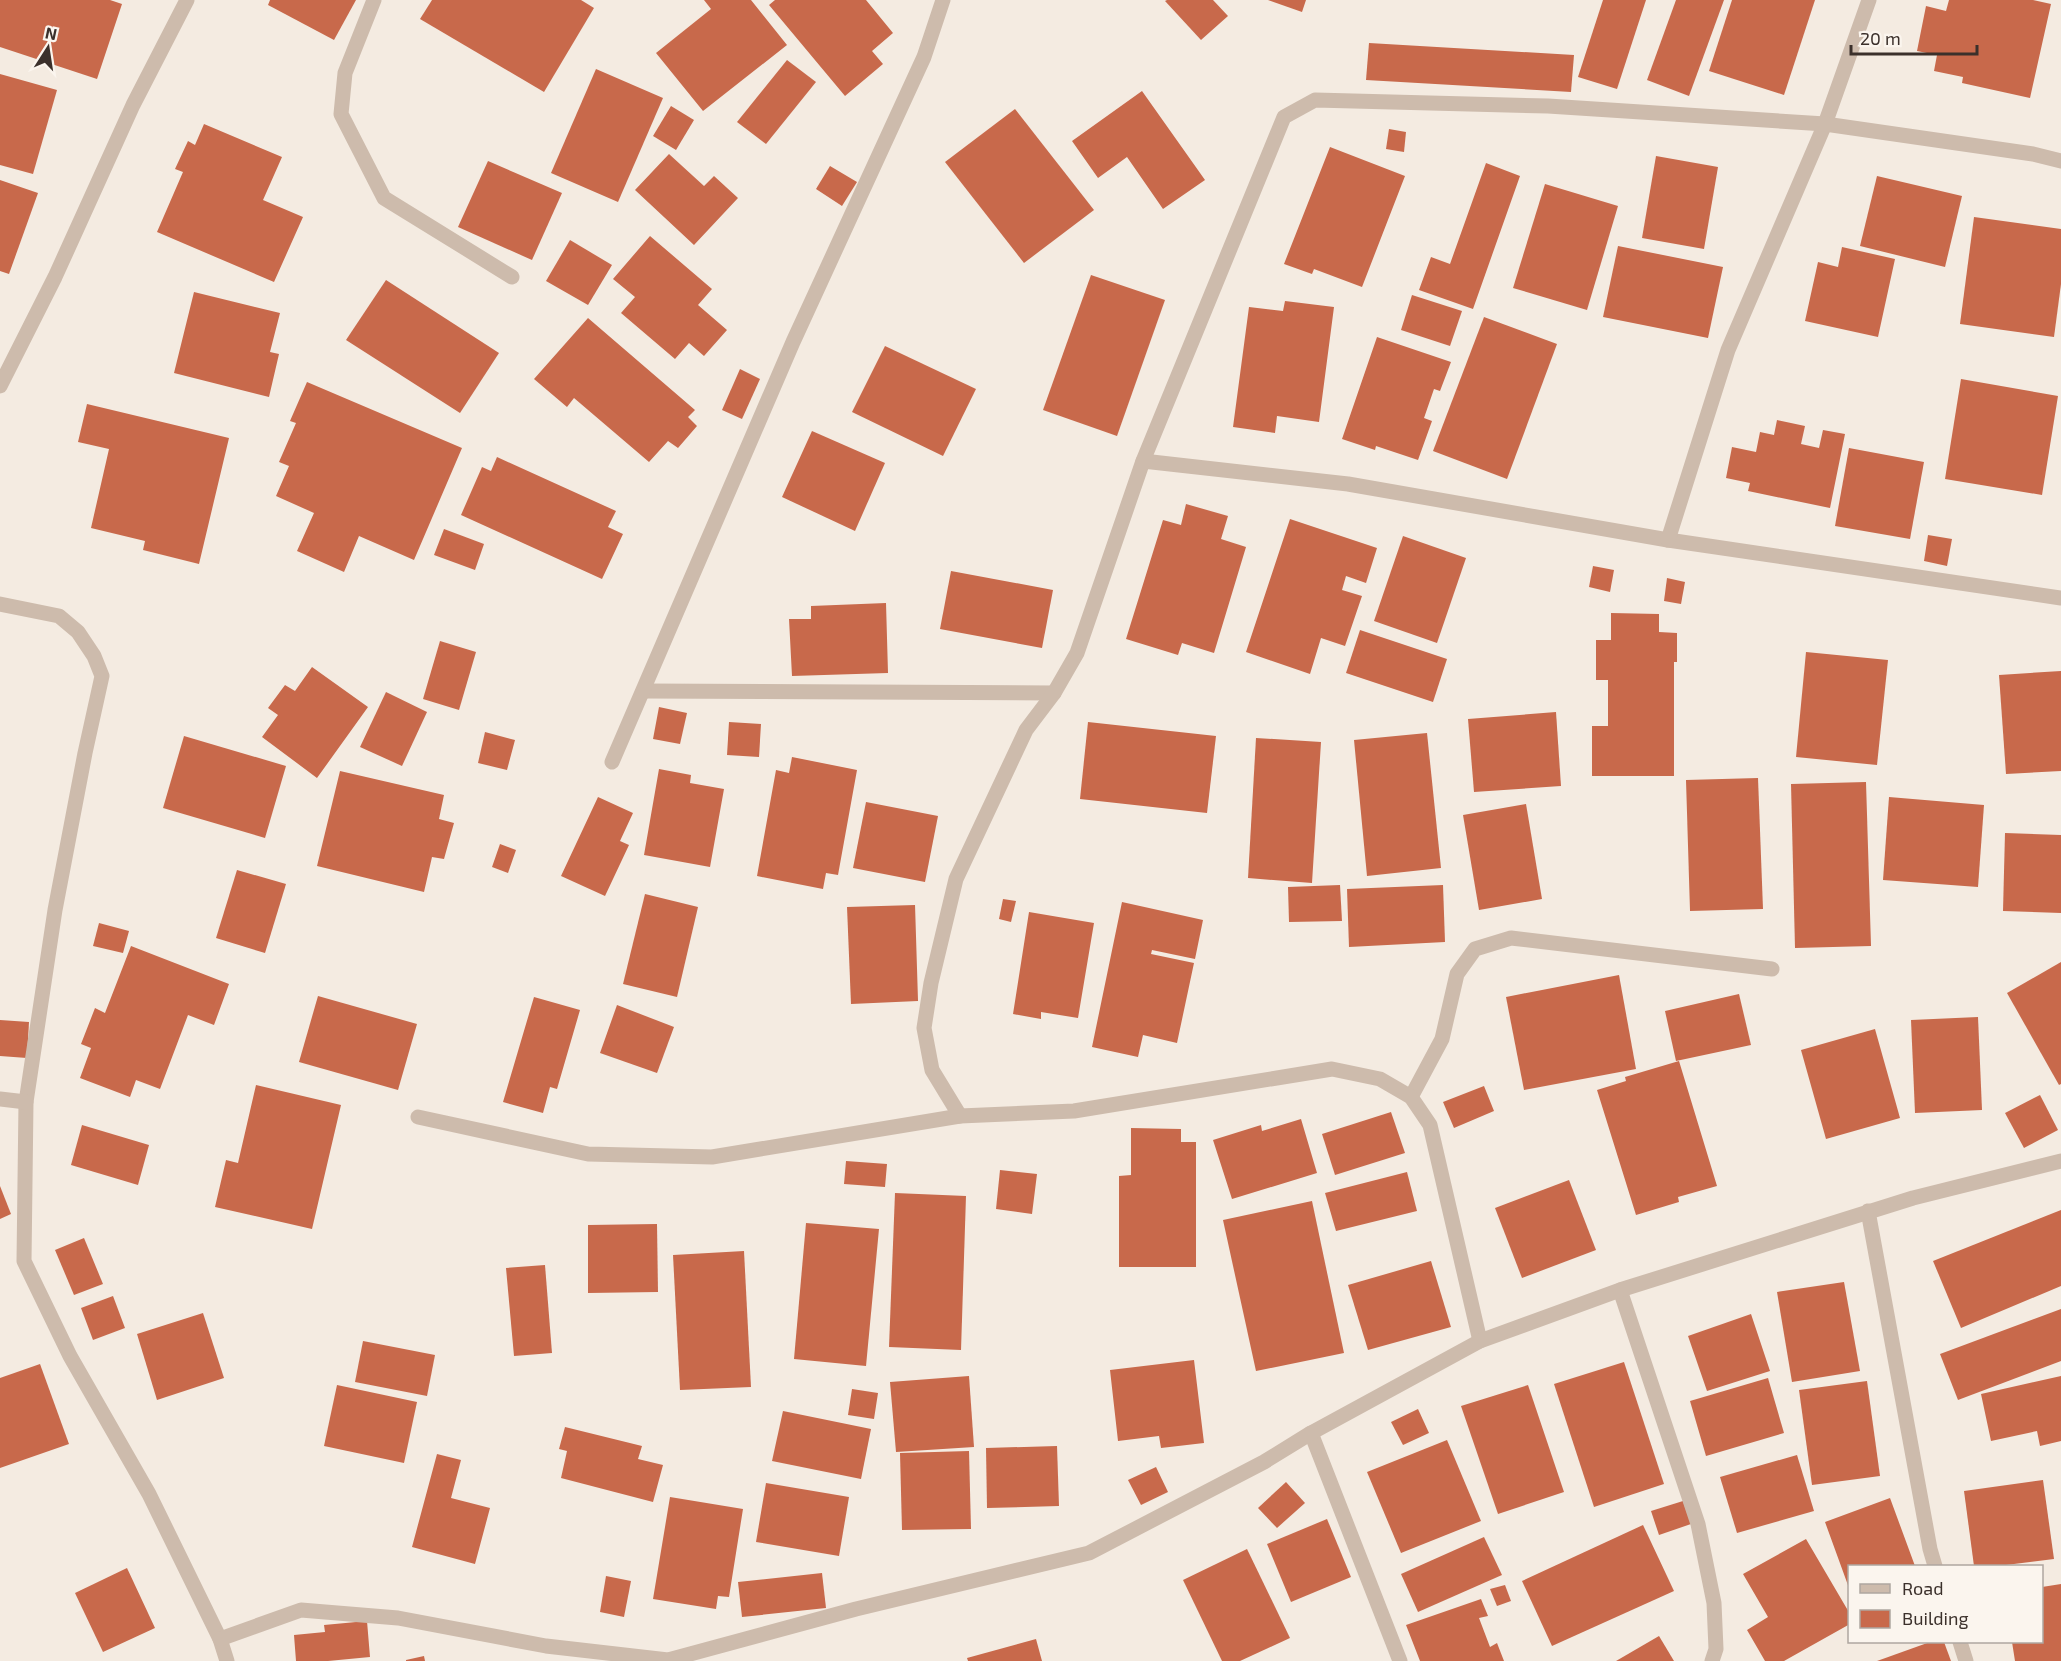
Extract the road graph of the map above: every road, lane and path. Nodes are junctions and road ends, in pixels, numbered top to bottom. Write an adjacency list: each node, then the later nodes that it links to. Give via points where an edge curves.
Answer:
1 (187, 0): 8 (street)
2 (374, 0): 7 (street, via 345,73 342,114 352,135 384,198)
3 (943, 0): 13 (street, via 924,57 793,342)
4 (1869, 0): 5 (street)
5 (1824, 124): 6 (street); 9 (street, via 1548,106 1315,100 1284,117); 10 (street, via 1728,350)
6 (2061, 161)
7 (512, 277)
8 (0, 386)
9 (1143, 461): 10 (street, via 1348,484); 14 (street, via 1077,653)
10 (1668, 540): 11 (street)
11 (2061, 598)
12 (0, 604): 19 (street, via 59,616 78,632 102,676 55,910)
13 (643, 691): 14 (street); 15 (street)
14 (1054, 693): 20 (street, via 1026,730 956,879 931,983 924,1029 932,1070)
15 (612, 762)
16 (1772, 969): 17 (street, via 1511,938 1475,949 1457,974 1442,1039)
17 (1411, 1097): 20 (street, via 1380,1079 1332,1069 1074,1111); 25 (street, via 1430,1125)
18 (0, 1099): 19 (street)
19 (26, 1102): 28 (street, via 24,1261 70,1356 149,1494)
20 (960, 1116): 21 (street, via 712,1157 588,1154)
21 (418, 1117)
22 (2061, 1161): 23 (street)
23 (1868, 1211): 24 (street); 27 (street)
24 (1620, 1290): 25 (street); 33 (street, via 1698,1524 1714,1603 1716,1649)
25 (1480, 1341): 26 (street)
26 (1311, 1433): 30 (street, via 1264,1462 1089,1553 856,1609); 32 (street)
27 (1935, 1565)
28 (220, 1639): 30 (street, via 301,1610 398,1617 546,1646); 31 (street)
29 (1961, 1643): 34 (street)
30 (668, 1660)
31 (228, 1661)
32 (1400, 1661)
33 (1712, 1661)
34 (1966, 1661)

